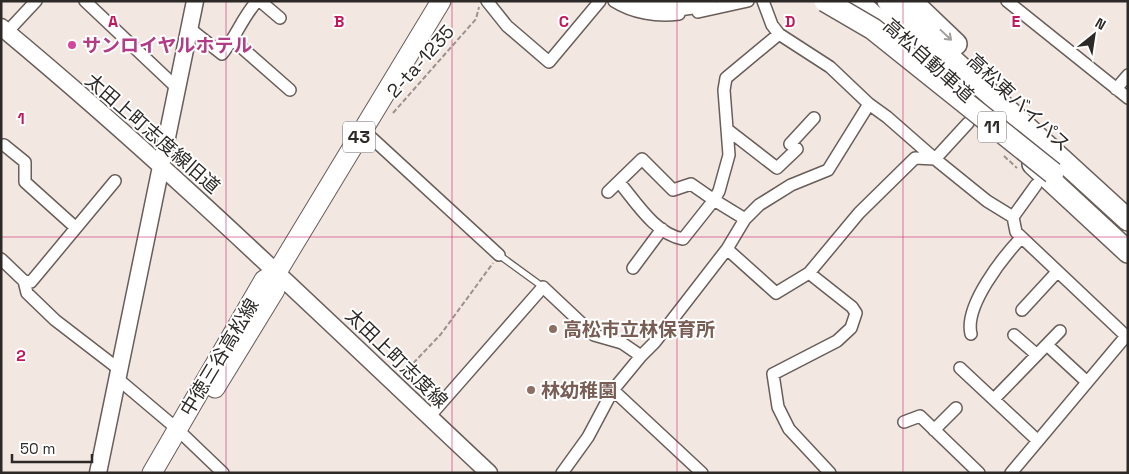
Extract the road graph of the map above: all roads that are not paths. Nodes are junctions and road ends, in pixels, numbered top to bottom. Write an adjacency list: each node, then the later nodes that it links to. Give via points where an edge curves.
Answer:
1 (36, 1): 20 (street)
2 (85, 1): 24 (street)
3 (195, 1): 19 (street)
4 (259, 1): 18 (street); 22 (street, via 244,15)
5 (441, 1): 31 (main road, 中徳三谷高松線 / 43)
6 (488, 1): 7 (street, via 508,26 549,62)
7 (600, 1)
8 (614, 1): 11 (street, via 645,14 667,16)
9 (636, 1): 10 (highway, via 671,6)
10 (706, 1)
11 (748, 1)
12 (763, 1): 21 (street)
13 (826, 1): 36 (highway, bridge, via 873,29)
14 (857, 1): 50 (highway, 高松東バイパス / 11)
15 (865, 1): 36 (highway, 高松自動車道, bridge)
16 (1007, 1): 25 (street)
17 (895, 2): 41 (highway, 高松東バイパス / 11, one-way to 41); 44 (highway, 高松自動車道)
18 (280, 18)
19 (189, 28): 22 (street, via 222,54); 24 (street)
20 (4, 30): 35 (street, 太田上町志度線旧道)
21 (779, 34): 28 (street, via 830,67); 32 (street, via 726,78)
22 (234, 40): 26 (street)
23 (1128, 75): 25 (street)
24 (176, 87): 35 (street)
25 (1116, 89): 27 (street)
26 (290, 90)
27 (1128, 98)
28 (869, 104): 34 (street); 43 (street, via 828,170 783,190 759,205)
29 (814, 118): 32 (street, via 790,144 796,150 777,168)
30 (968, 123): 34 (street)
31 (363, 130): 51 (street); 54 (main road, 中徳三谷高松線 / 43)
32 (728, 130): 40 (street, via 729,155)
33 (2, 146): 45 (street, via 24,162 25,182)
34 (935, 159): 42 (street, via 987,201); 56 (street, via 915,158 859,213)
35 (160, 164): 54 (street, 太田上町志度線旧道); 68 (street)
36 (1044, 179): 42 (street); 48 (highway, 高松自動車道)
37 (115, 181): 45 (street)
38 (619, 182): 39 (street); 40 (street, via 642,159 673,190 692,184); 46 (street, via 644,214)
39 (608, 192)
40 (714, 200): 43 (street); 46 (street, via 683,239)
41 (1128, 202)
42 (1013, 217): 47 (street, via 1016,232)
43 (745, 219): 49 (street)
44 (1128, 220)
45 (75, 227): 57 (street, via 31,282)
46 (662, 229): 53 (street)
47 (1021, 238): 55 (street); 61 (street, via 1003,258 973,310)
48 (1128, 239)
49 (727, 249): 56 (street, via 776,293); 65 (street, via 656,342)
50 (1128, 252)
51 (499, 255): 58 (lane)
52 (1, 259): 57 (street)
53 (633, 268)
54 (277, 272): 73 (street, 太田上町志度線); 76 (main road, 中徳三谷高松線 / 43, via 275,290)
55 (1057, 272): 59 (street); 63 (street)
56 (809, 273): 85 (street, via 852,307 856,313 851,328 837,341 773,374 778,408 789,429)
57 (24, 281): 68 (street, via 27,293)
58 (543, 287): 65 (street, via 594,335 622,343); 73 (street)
59 (1022, 310)
60 (1060, 331): 64 (street)
61 (971, 334)
62 (1014, 334): 66 (street)
63 (1127, 337): 69 (street)
64 (1047, 344): 66 (street); 69 (street)
65 (641, 356): 70 (street)
66 (1036, 356): 71 (street)
67 (960, 368): 71 (street)
68 (119, 374): 76 (street); 78 (street)
69 (1087, 382): 77 (street)
70 (612, 390): 83 (street, via 588,437); 84 (street)
71 (994, 400): 77 (street)
72 (956, 408): 75 (street)
73 (429, 417): 82 (street, 太田上町志度線)
74 (904, 422): 75 (street, via 920,416)
75 (934, 430): 86 (street)
76 (181, 432): 79 (main road, 中徳三谷高松線 / 43); 80 (main road, 中徳三谷高松線 / 43); 81 (street)
77 (1037, 440): 87 (street)
78 (98, 473)
79 (152, 473)
80 (166, 473)
81 (223, 473)
82 (489, 473)
83 (562, 473)
84 (702, 473)
85 (830, 473)
86 (979, 473)
87 (1011, 473)

